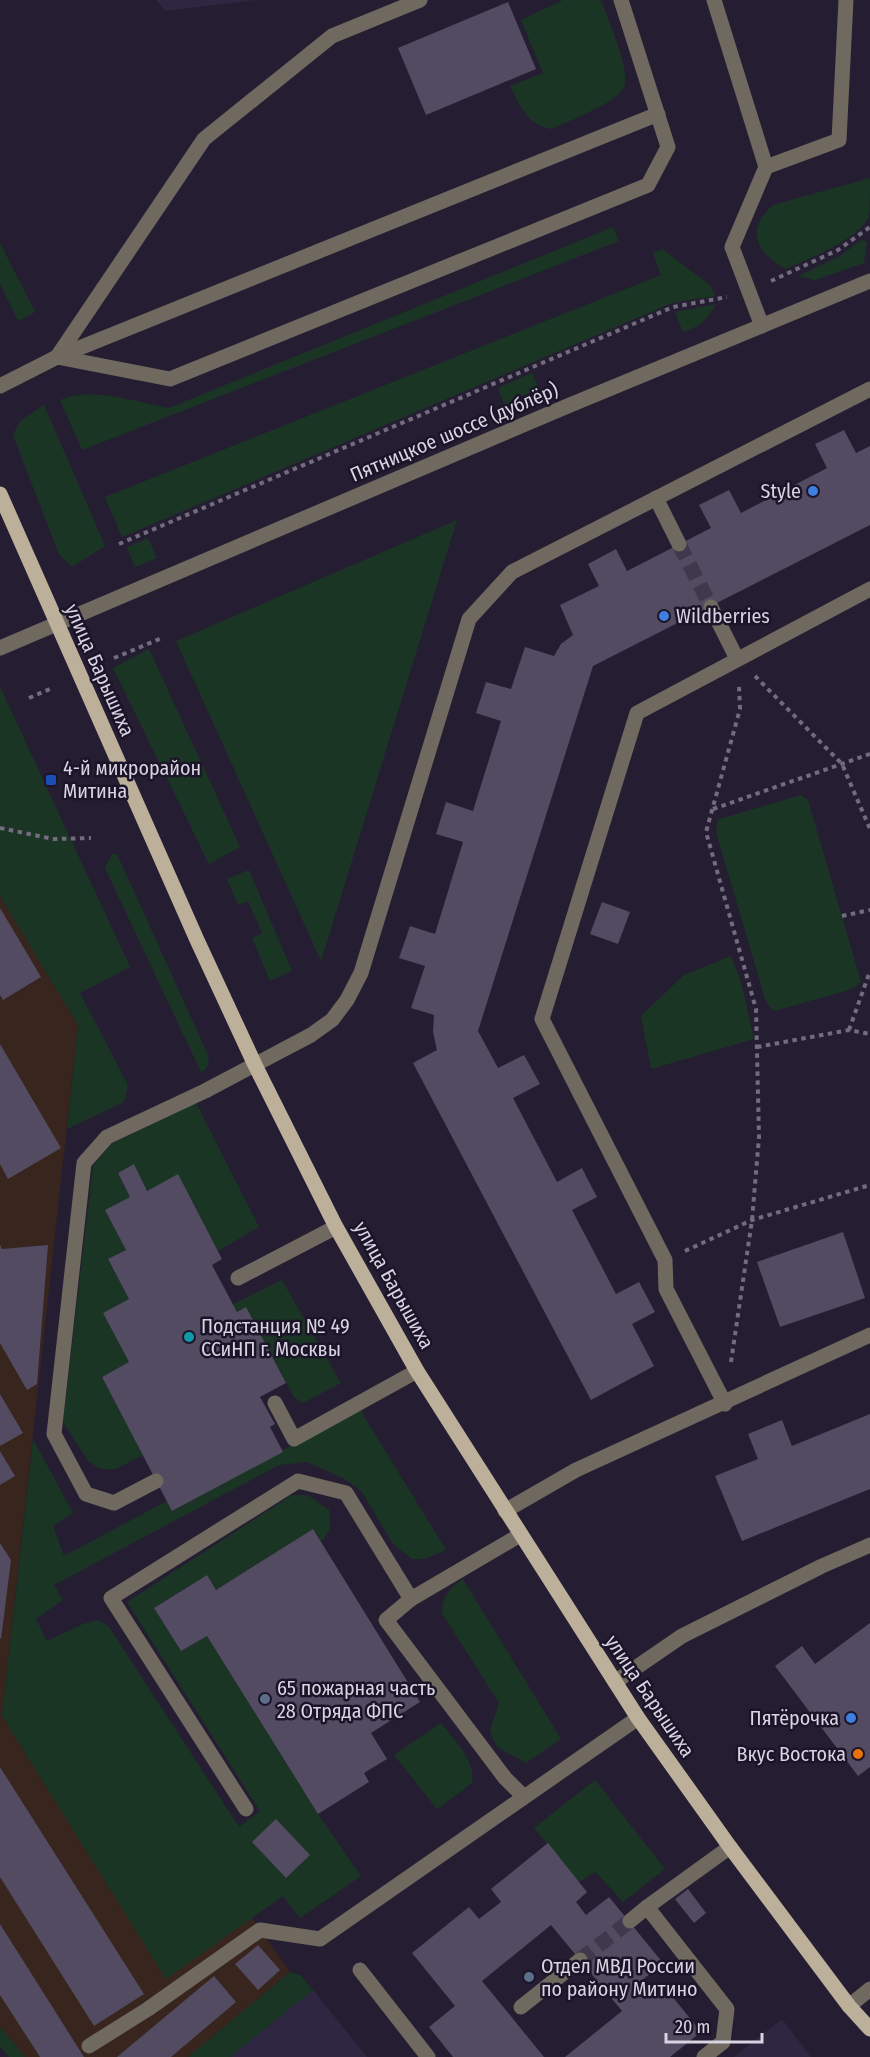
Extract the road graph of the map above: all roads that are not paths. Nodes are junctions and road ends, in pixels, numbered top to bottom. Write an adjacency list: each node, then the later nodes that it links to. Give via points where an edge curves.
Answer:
1 (420, 0): 9 (street, via 332,36 204,139)
2 (621, 0): 5 (street)
3 (714, 0): 6 (street)
4 (846, 0): 6 (street, via 839,140)
5 (657, 114): 9 (street); 9 (street, via 668,147 648,185 170,379)
6 (766, 167): 8 (street, via 732,247)
7 (870, 281): 8 (street, Пятницкое шоссе (дублёр))
8 (762, 326): 18 (street, Пятницкое шоссе (дублёр))
9 (57, 357): 10 (street)
10 (0, 386)
11 (870, 389): 13 (street)
12 (0, 494): 18 (main road, улица Барышиха)
13 (656, 498): 14 (street); 21 (street, via 512,572 469,619 361,973 332,1020)
14 (679, 544)
15 (866, 591): 17 (street); 20 (street)
16 (711, 607): 20 (street)
17 (870, 608)
18 (56, 625): 19 (street, Пятницкое шоссе (дублёр)); 21 (main road, улица Барышиха)
19 (0, 648)
20 (737, 659): 27 (street, via 637,713 542,1019 665,1260 666,1289)
21 (255, 1065): 22 (main road, улица Барышиха); 28 (street, via 107,1137 84,1163 54,1434 86,1494 114,1503)
22 (336, 1227): 23 (street); 25 (main road, улица Барышиха)
23 (238, 1278)
24 (870, 1335): 27 (street)
25 (417, 1371): 26 (street, via 294,1439); 29 (main road, улица Барышиха)
26 (274, 1403)
27 (725, 1404): 29 (street, via 576,1470)
28 (156, 1481)
29 (505, 1511): 30 (main road, улица Барышиха)
30 (520, 1535): 32 (street); 33 (main road, улица Барышиха)
31 (870, 1545): 33 (street, via 682,1636)
32 (411, 1599): 35 (street, via 386,1620 505,1778); 36 (street, via 346,1493 298,1481 111,1598)
33 (615, 1682): 34 (main road, улица Барышиха)
34 (638, 1718): 35 (street); 37 (main road, улица Барышиха)
35 (524, 1797): 46 (street, via 320,1939 260,1930)
36 (246, 1809)
37 (729, 1847): 38 (street); 43 (main road, улица Барышиха)
38 (647, 1907): 39 (street); 48 (street, via 727,2009 723,2042)
39 (630, 1921)
40 (580, 1960): 44 (street)
41 (360, 1970): 47 (street)
42 (870, 1989): 43 (street)
43 (849, 2006): 45 (main road, улица Барышиха)
44 (521, 2007)
45 (870, 2029)
46 (89, 2046)
47 (428, 2057)
48 (704, 2057)

